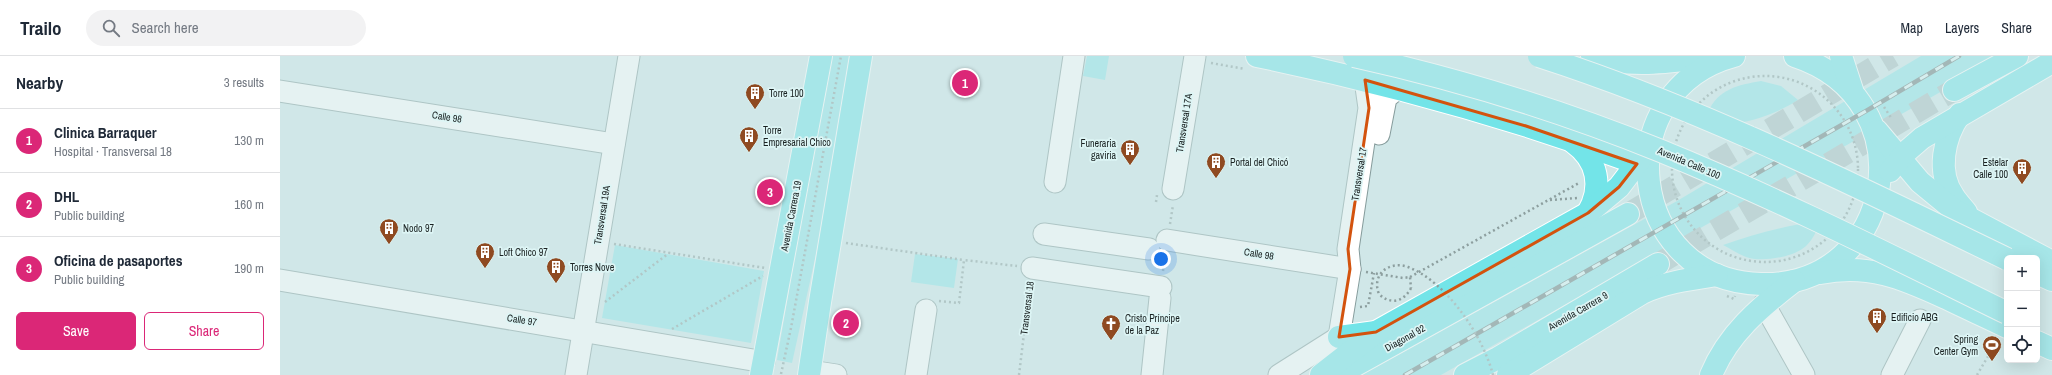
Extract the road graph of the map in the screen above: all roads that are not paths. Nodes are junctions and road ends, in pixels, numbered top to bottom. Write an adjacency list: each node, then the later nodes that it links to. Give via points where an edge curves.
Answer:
1 (629, 56): 24 (street, Transversal 19A)
2 (820, 56): 56 (main road, Avenida Carrera 19)
3 (861, 56): 58 (main road, via 820,302)
4 (1074, 56): 27 (street)
5 (1195, 56): 29 (street, Transversal 17A)
6 (1257, 56): 16 (main road)
7 (1354, 56): 47 (main road, Avenida Calle 100, bridge, via 1474,87 1659,150 1778,202)
8 (1539, 56): 34 (main road, bridge, via 1635,90 1751,137)
9 (1592, 56): 10 (main road, via 1647,63)
10 (1722, 56)
11 (1734, 56): 25 (main road, via 1705,67 1674,93 1660,116)
12 (1795, 56): 20 (main road, via 1833,74)
13 (1841, 56): 20 (main road)
14 (2017, 56): 18 (main road)
15 (2052, 62): 21 (main road)
16 (1366, 80): 17 (main road); 38 (street, Transversal 17, via 1369,108 1348,249)
17 (1398, 88): 23 (main road); 38 (street, Transversal 17, via 1390,93 1385,103 1360,248)
18 (1954, 90)
19 (280, 91): 24 (street, Calle 98)
20 (1853, 93): 22 (main road, via 1866,111)
21 (1960, 114): 26 (main road, via 1922,138); 32 (main road, via 1946,142 1945,173 1953,197)
22 (1873, 127): 26 (main road); 28 (main road, via 1881,162)
23 (1562, 137): 25 (main road); 30 (main road, via 1577,145 1589,157 1597,178)
24 (614, 144): 50 (street, Transversal 19A)
25 (1644, 159): 30 (main road, via 1619,187); 40 (main road, via 1650,198 1662,226 1680,250)
26 (1899, 160): 28 (main road); 32 (main road, via 1938,198)
27 (1055, 182)
28 (1880, 185): 41 (main road, via 1870,218 1851,246 1834,261)
29 (1173, 189)
30 (1589, 196): 51 (main road)
31 (1628, 214): 65 (main road, Diagonal 92)
32 (1975, 221): 35 (main road)
33 (1044, 234): 38 (street, Calle 98, via 1158,244)
34 (2004, 258)
35 (2052, 262)
36 (1658, 264): 57 (main road, Avenida Carrera 9)
37 (1032, 268): 62 (street, via 1160,292)
38 (1350, 269): 53 (street, Transversal 17)
39 (2040, 274): 43 (main road)
40 (1718, 275): 41 (main road, via 1757,284); 57 (main road, via 1658,286)
41 (1802, 278): 44 (main road); 48 (main road, via 1847,269 1886,273)
42 (280, 280): 50 (street, Calle 97)
43 (2052, 280)
44 (1764, 304): 67 (main road, via 1732,337 1718,357); 68 (street)
45 (926, 310): 61 (street)
46 (1920, 320): 69 (street)
47 (2004, 321)
48 (2004, 321)
49 (2040, 329): 52 (main road)
50 (584, 330): 56 (street, Calle 97); 59 (street, Transversal 19A)
51 (1376, 332): 53 (main road); 64 (main road)
52 (2052, 335)
53 (1339, 337): 63 (street)
54 (2040, 343): 55 (main road)
55 (2052, 349)
56 (763, 368)
57 (1500, 369): 66 (main road)
58 (805, 374): 60 (street)
59 (576, 375)
60 (836, 375)
61 (916, 375)
62 (1152, 375)
63 (1279, 375)
64 (1321, 375)
65 (1337, 375)
66 (1465, 375)
67 (1711, 375)
68 (1804, 375)
69 (1892, 375)

